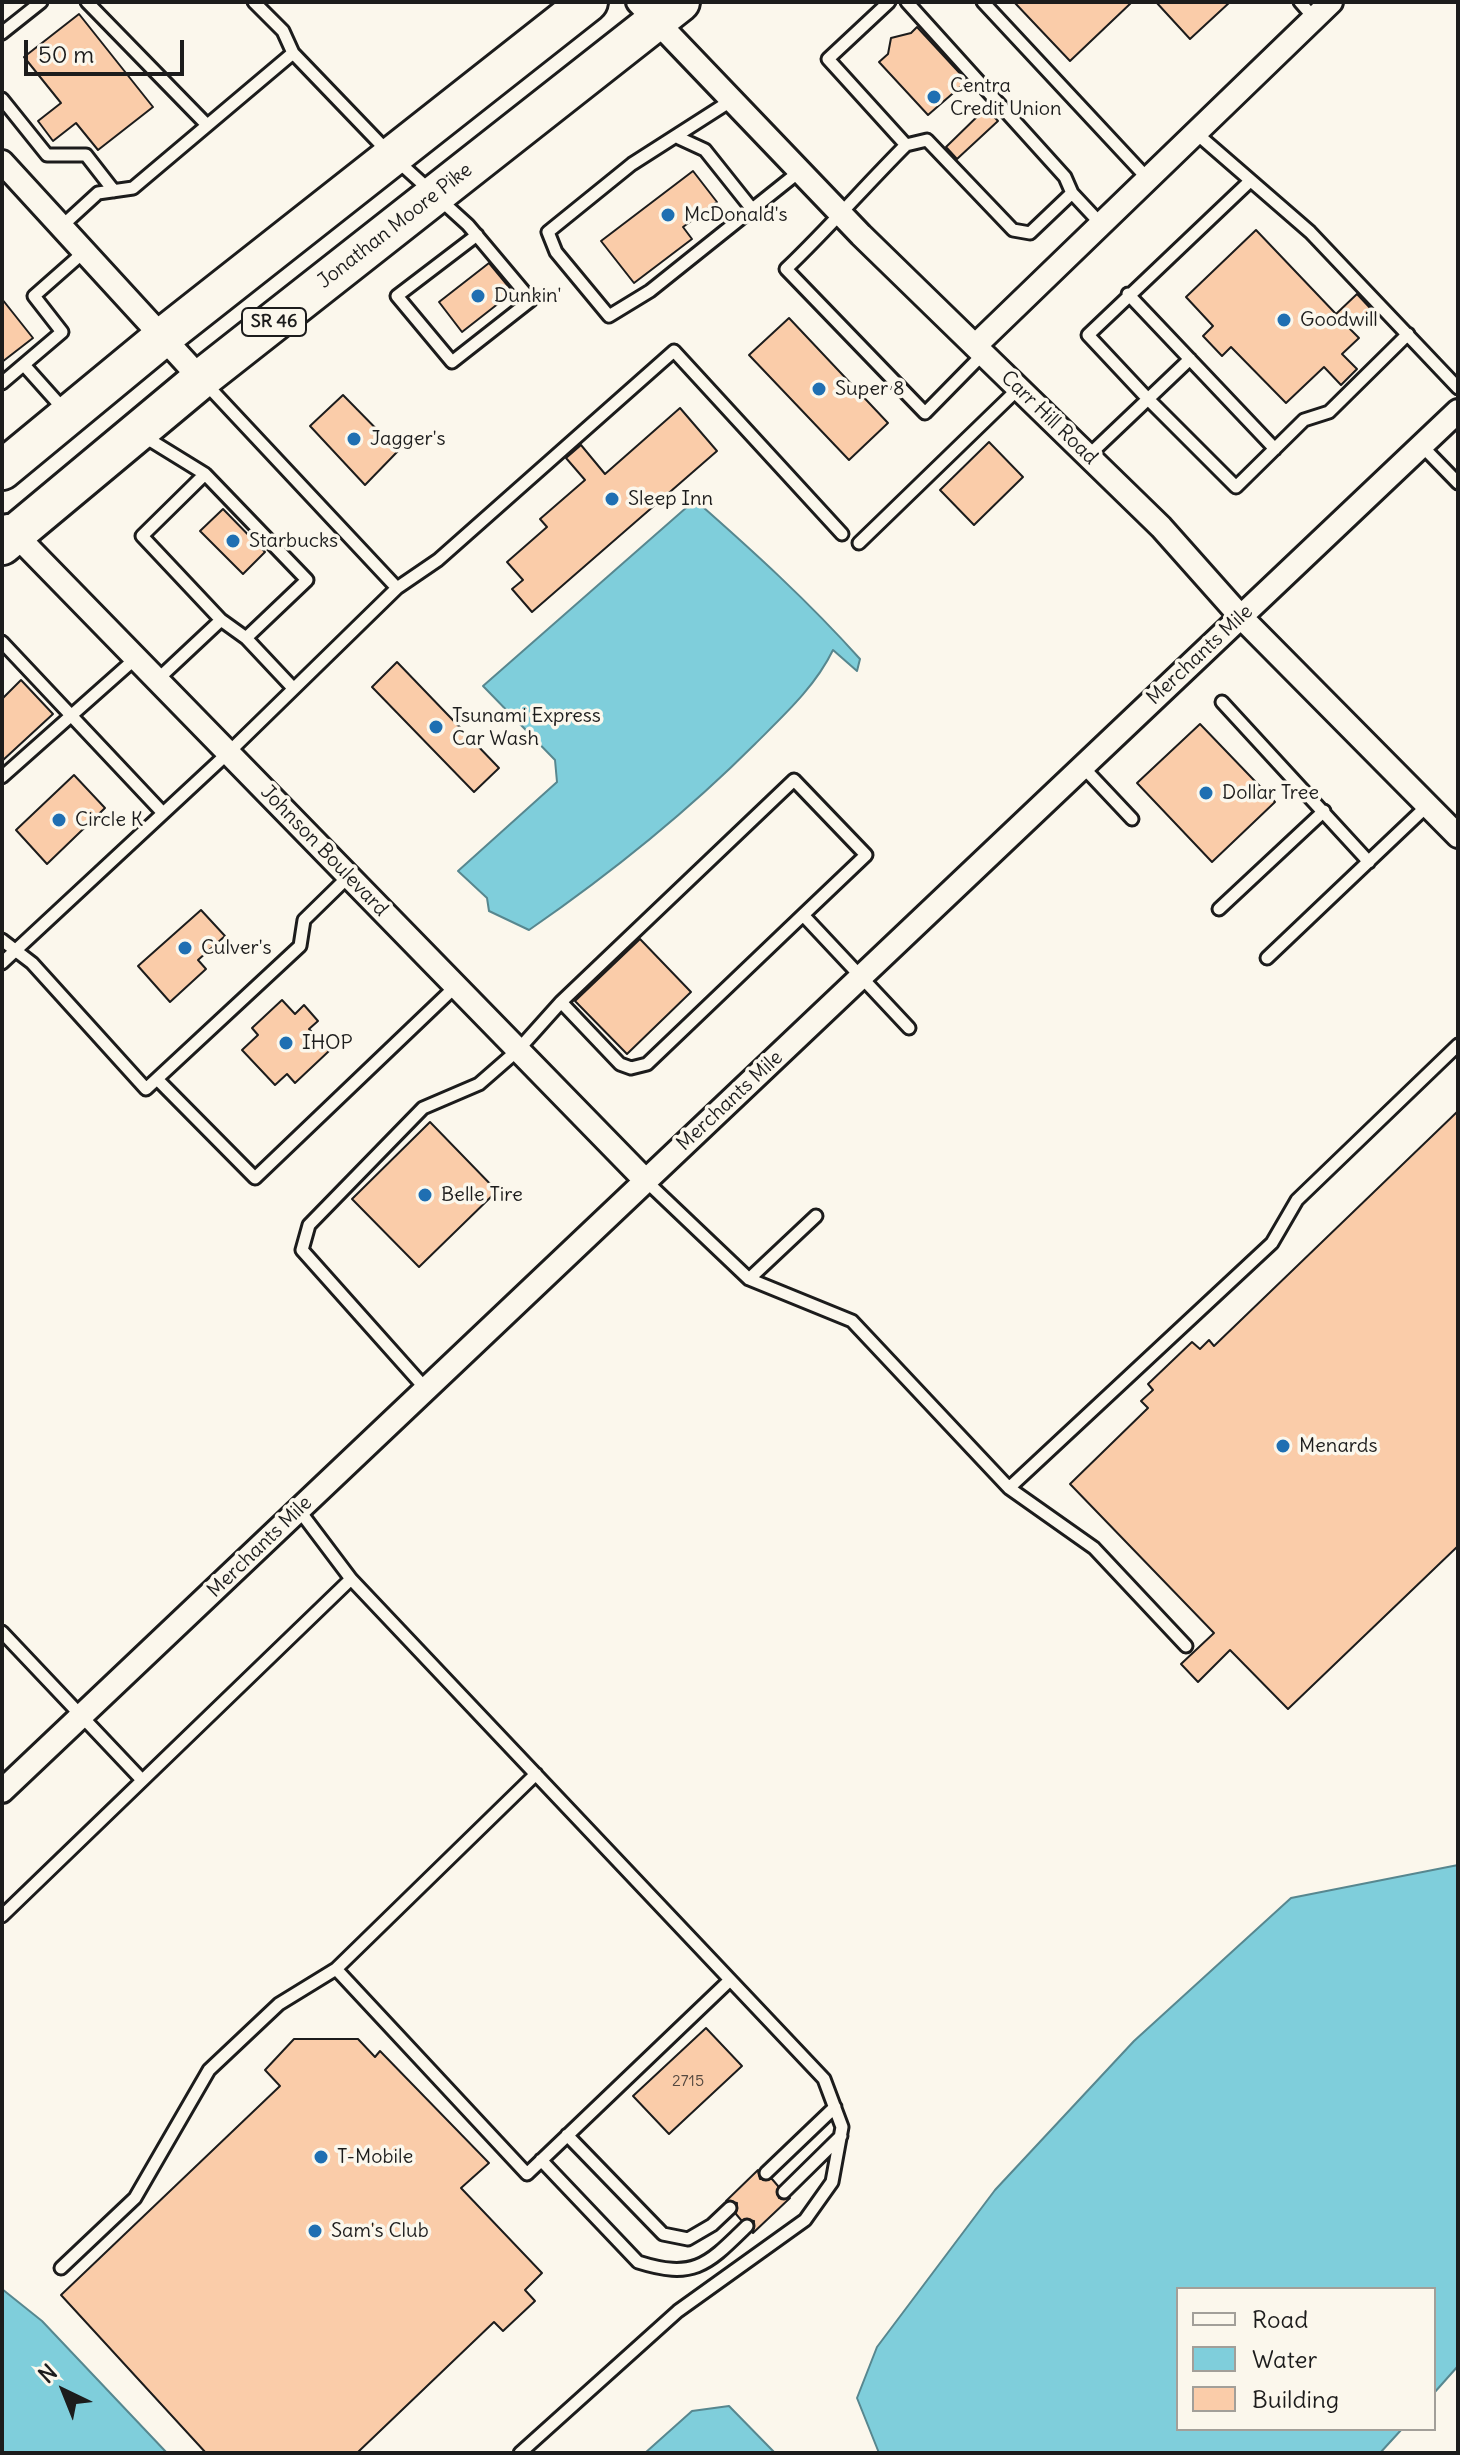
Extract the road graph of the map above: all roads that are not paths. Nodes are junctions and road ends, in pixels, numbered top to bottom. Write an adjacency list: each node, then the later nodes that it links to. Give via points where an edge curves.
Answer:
1 (41, 2): 10 (lane)
2 (87, 2): 14 (lane)
3 (254, 2): 11 (lane, via 283,31)
4 (588, 2): 18 (highway, SR 46)
5 (889, 2): 17 (lane, via 828,59)
6 (907, 2): 24 (lane, via 1065,177)
7 (983, 2): 21 (lane)
8 (1315, 7): 15 (street)
9 (658, 8): 13 (street, Carr Hill Road); 25 (highway, Jonathan Moore Pike / SR 46)
10 (2, 33)
11 (293, 53): 14 (lane); 18 (lane)
12 (2, 99): 23 (lane, via 47,155 86,155)
13 (732, 100): 16 (lane); 20 (street, Carr Hill Road)
14 (207, 125): 23 (lane, via 133,188)
15 (1196, 133): 21 (street); 22 (lane)
16 (679, 138): 26 (lane, via 705,150); 26 (lane, via 632,164 548,232 556,252 609,316 650,291)
17 (906, 145): 24 (lane, via 927,140 1013,230 1030,233); 27 (lane)
18 (391, 155): 25 (lane); 34 (highway, SR 46)
19 (2, 162): 29 (street)
20 (800, 171): 26 (lane); 27 (street, Carr Hill Road)
21 (1148, 179): 28 (street)
22 (1249, 182): 32 (lane); 33 (lane, via 1310,232)
23 (114, 191): 29 (lane, via 98,193)
24 (1072, 193): 28 (lane)
25 (434, 195): 30 (lane); 38 (highway, Jonathan Moore Pike / SR 46)
26 (752, 209)
27 (843, 215): 35 (street, Carr Hill Road); 35 (lane, via 786,269 925,413)
28 (1101, 224): 35 (street)
29 (62, 226): 31 (street)
30 (477, 235): 30 (lane, via 531,300 452,362 397,296)
31 (85, 251): 34 (street); 37 (lane, via 34,296 62,332)
32 (1128, 294): 36 (lane); 42 (lane, via 1088,335)
33 (1408, 334): 41 (lane); 47 (lane, via 1329,412 1304,420)
34 (163, 337): 38 (street); 44 (highway, SR 46)
35 (979, 350): 40 (street, Carr Hill Road)
36 (1190, 359): 42 (lane); 47 (lane)
37 (24, 365): 39 (lane); 44 (lane)
38 (201, 379): 45 (highway, Jonathan Moore Pike / SR 46); 55 (lane)
39 (2, 383)
40 (1019, 388): 48 (street, Carr Hill Road); 54 (lane)
41 (1458, 388)
42 (1148, 399): 47 (lane, via 1236,487); 48 (lane)
43 (1458, 411): 46 (street, Merchants Mile)
44 (69, 415): 49 (highway, SR 46)
45 (136, 433): 50 (lane); 52 (highway, Jonathan Moore Pike / SR 46)
46 (1422, 446): 51 (lane); 56 (street, Merchants Mile)
47 (1275, 449)
48 (1088, 456): 56 (street, Carr Hill Road, via 1161,527)
49 (2, 470)
50 (205, 474): 57 (lane, via 142,536); 58 (lane, via 307,580)
51 (1458, 483)
52 (6, 533): 60 (street, Johnson Boulevard)
53 (842, 534): 55 (lane, via 674,351 438,560)
54 (859, 543)
55 (397, 588): 62 (lane)
56 (1241, 617): 66 (street, Merchants Mile); 68 (street, Carr Hill Road)
57 (221, 620): 58 (lane); 61 (lane)
58 (246, 638): 62 (lane)
59 (2, 642): 64 (lane)
60 (136, 658): 61 (street, Johnson Boulevard); 64 (lane)
61 (157, 680): 65 (street, Johnson Boulevard)
62 (293, 688): 65 (lane)
63 (1222, 702): 69 (lane)
64 (70, 715): 67 (lane); 70 (lane)
65 (228, 753): 70 (lane); 74 (street, Johnson Boulevard)
66 (1083, 767): 71 (lane); 81 (street, Merchants Mile)
67 (2, 777)
68 (1428, 805): 72 (street, Carr Hill Road); 73 (lane)
69 (1324, 811): 73 (lane); 75 (lane)
70 (163, 813): 78 (lane)
71 (1132, 819)
72 (1458, 836)
73 (1369, 862): 79 (lane)
74 (349, 876): 82 (street, Johnson Boulevard); 87 (lane, via 304,920 300,946)
75 (1219, 909)
76 (803, 915): 81 (lane); 83 (lane, via 647,1064 620,1064); 83 (lane, via 866,855 794,780)
77 (2, 940): 78 (lane)
78 (13, 951): 80 (lane); 87 (lane, via 32,963 146,1089)
79 (1267, 958)
80 (2, 963)
81 (861, 977): 84 (lane); 88 (street, Merchants Mile)
82 (456, 986): 86 (street, Johnson Boulevard); 87 (lane, via 255,1178)
83 (561, 1002): 86 (lane)
84 (909, 1028)
85 (1458, 1045): 92 (lane, via 1297,1200 1272,1243)
86 (518, 1050): 88 (street, Johnson Boulevard); 91 (lane, via 479,1084 423,1108 309,1225 302,1250)
87 (157, 1079)
88 (646, 1181): 90 (lane); 91 (street, Merchants Mile)
89 (816, 1216): 90 (lane)
90 (749, 1279): 92 (lane, via 852,1321)
91 (425, 1388): 93 (street, Merchants Mile)
92 (1009, 1488): 96 (lane, via 1094,1548)
93 (299, 1510): 94 (lane); 97 (street, Merchants Mile)
94 (351, 1579): 98 (lane); 99 (lane)
95 (2, 1632): 97 (lane)
96 (1186, 1646)
97 (83, 1714): 99 (lane); 100 (street, Merchants Mile)
98 (536, 1774): 102 (lane); 103 (lane)
99 (142, 1780): 101 (lane)
100 (2, 1791)
101 (2, 1916)
102 (336, 1969): 107 (lane, via 527,2174); 112 (lane, via 279,2004 209,2070 135,2198)
103 (730, 1980): 104 (lane, via 824,2079); 105 (lane)
104 (835, 2107): 106 (lane); 108 (lane)
105 (567, 2135): 107 (lane); 110 (lane, via 663,2234 688,2239)
106 (841, 2136): 109 (lane); 113 (lane, via 832,2182 805,2220 678,2311)
107 (541, 2160): 111 (lane, via 638,2262 687,2270 710,2262)
108 (766, 2173)
109 (784, 2192)
110 (730, 2208)
111 (747, 2226)
112 (61, 2268)
113 (520, 2453)

